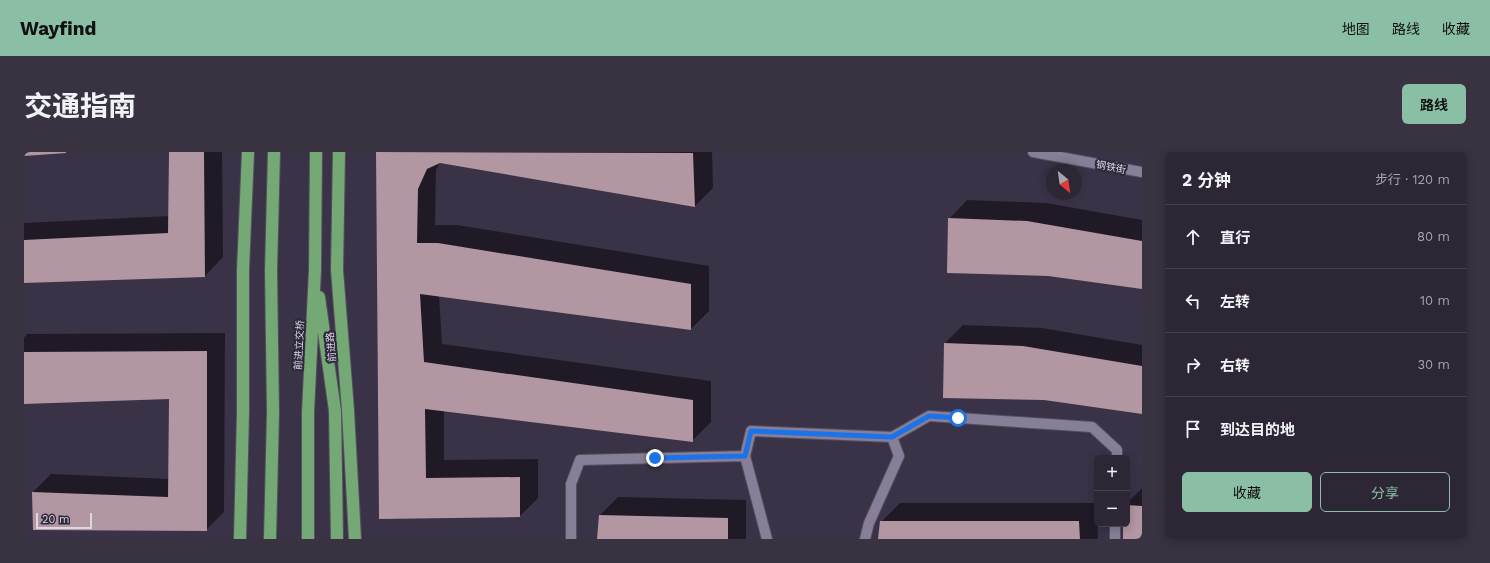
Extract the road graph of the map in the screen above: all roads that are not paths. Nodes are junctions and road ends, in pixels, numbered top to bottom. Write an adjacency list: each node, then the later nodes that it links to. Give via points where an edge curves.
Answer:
1 (248, 152): 12 (highway, via 243,270)
2 (274, 152): 13 (highway)
3 (316, 152): 7 (highway, 前进立交桥)
4 (339, 152): 16 (highway, 前进路, via 337,270)
5 (1033, 152): 6 (street, 钢铁街)
6 (1142, 172)
7 (315, 270): 14 (highway, 前进立交桥, via 308,412); 15 (highway, via 336,411)
8 (892, 437): 9 (street, via 929,416 1092,427 1117,450); 10 (street, via 751,431); 19 (street, via 899,456 869,523)
9 (1117, 455)
10 (745, 456): 17 (street, via 580,460 571,484); 18 (street)
11 (1115, 527): 20 (street)
12 (240, 539)
13 (270, 539)
14 (308, 539)
15 (337, 539)
16 (355, 539)
17 (571, 539)
18 (766, 539)
19 (865, 539)
20 (1115, 539)

